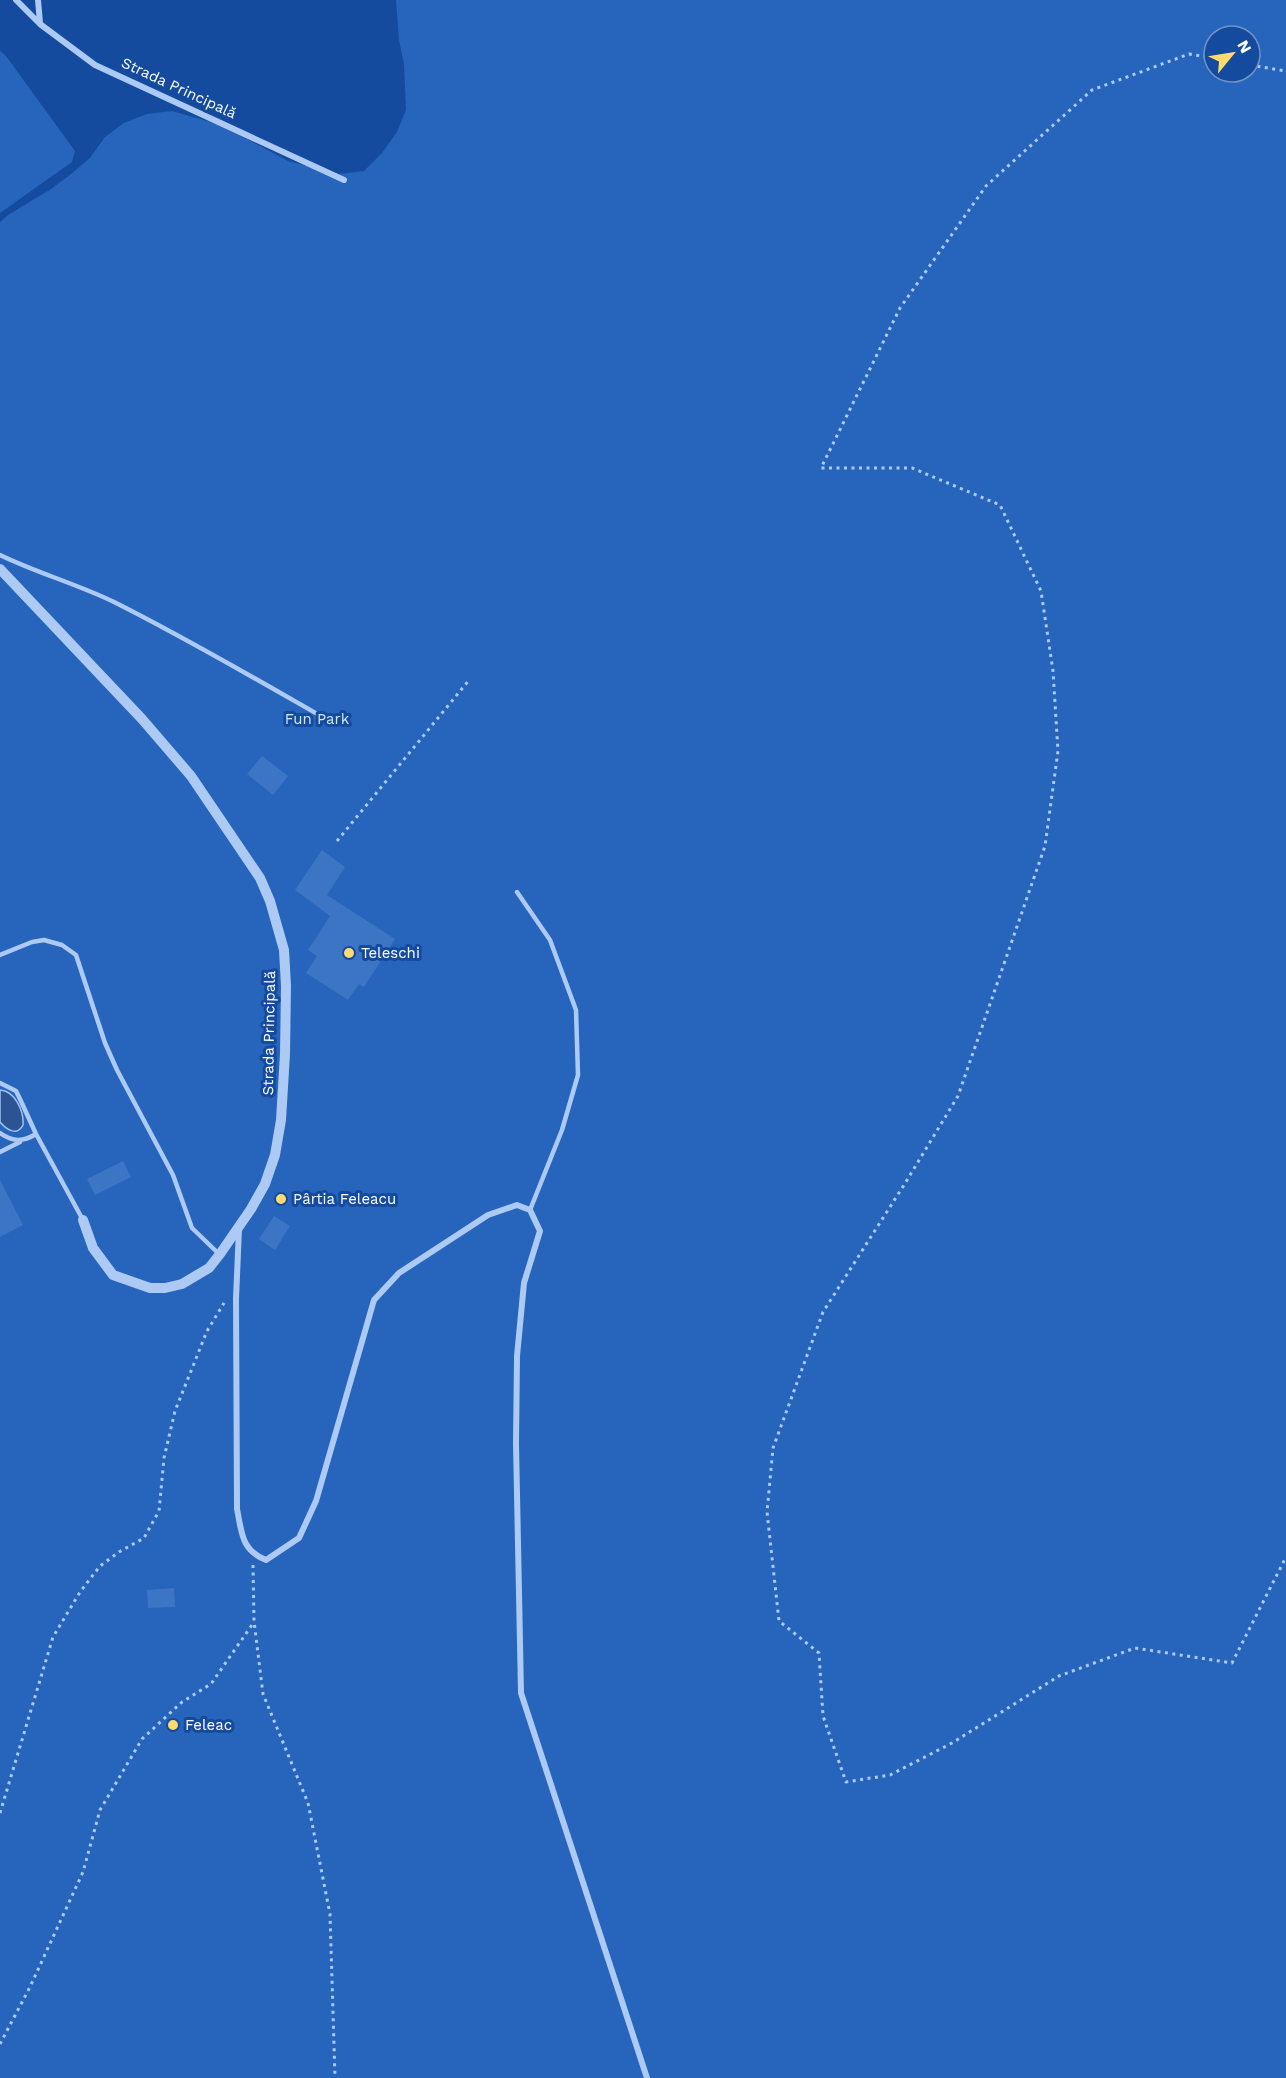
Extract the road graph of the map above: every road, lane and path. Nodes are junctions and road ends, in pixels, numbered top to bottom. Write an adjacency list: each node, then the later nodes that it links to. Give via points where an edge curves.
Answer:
1 (16, 0): 3 (street, Strada Principală)
2 (38, 0): 3 (street)
3 (40, 24): 7 (street, Strada Principală, via 95,65)
4 (1202, 56): 26 (path, via 1189,54 1092,90 986,186 900,309 821,468 912,468 1000,505 1041,591 1053,671 1058,752 1045,846 958,1096 823,1312 773,1448 767,1512 779,1621 819,1653 823,1716 846,1782 890,1775 952,1743 1059,1676 1135,1648 1232,1663)
5 (1262, 67): 6 (path)
6 (1286, 71)
7 (344, 180)
8 (0, 555): 11 (lane, via 111,601)
9 (0, 569): 22 (street, Strada Principală, via 191,776 260,878 270,901 284,950 286,986 281,1120 275,1155 264,1184)
10 (470, 680): 12 (path)
11 (333, 723)
12 (337, 841)
13 (517, 892): 20 (lane, via 550,940 576,1010 578,1075 562,1130)
14 (0, 955): 23 (lane, via 44,940 62,945 76,955 105,1043 173,1175 192,1228)
15 (0, 1083): 17 (lane, via 16,1091)
16 (0, 1133): 18 (lane, via 14,1140)
17 (36, 1134): 18 (lane); 21 (lane)
18 (26, 1139): 19 (lane)
19 (0, 1152)
20 (530, 1210): 25 (street, via 517,1205 488,1215 399,1274 374,1300 315,1501 299,1538 266,1560); 31 (street, via 540,1231 524,1283 517,1356 521,1693)
21 (83, 1220): 23 (street, Strada Principală, via 93,1248 113,1275 150,1288 165,1288 189,1280 209,1268)
22 (239, 1228): 23 (street, Strada Principală); 25 (street, via 237,1509 242,1537)
23 (220, 1254)
24 (224, 1302): 28 (path, via 207,1331 175,1411 164,1458 159,1511 144,1538 100,1566 53,1637)
25 (253, 1554): 27 (path)
26 (1286, 1557)
27 (254, 1622): 29 (path, via 211,1684 182,1702 141,1739 100,1810 83,1872); 30 (path, via 263,1694 308,1803 330,1914)
28 (0, 1813)
29 (0, 2044)
30 (335, 2078)
31 (647, 2078)

